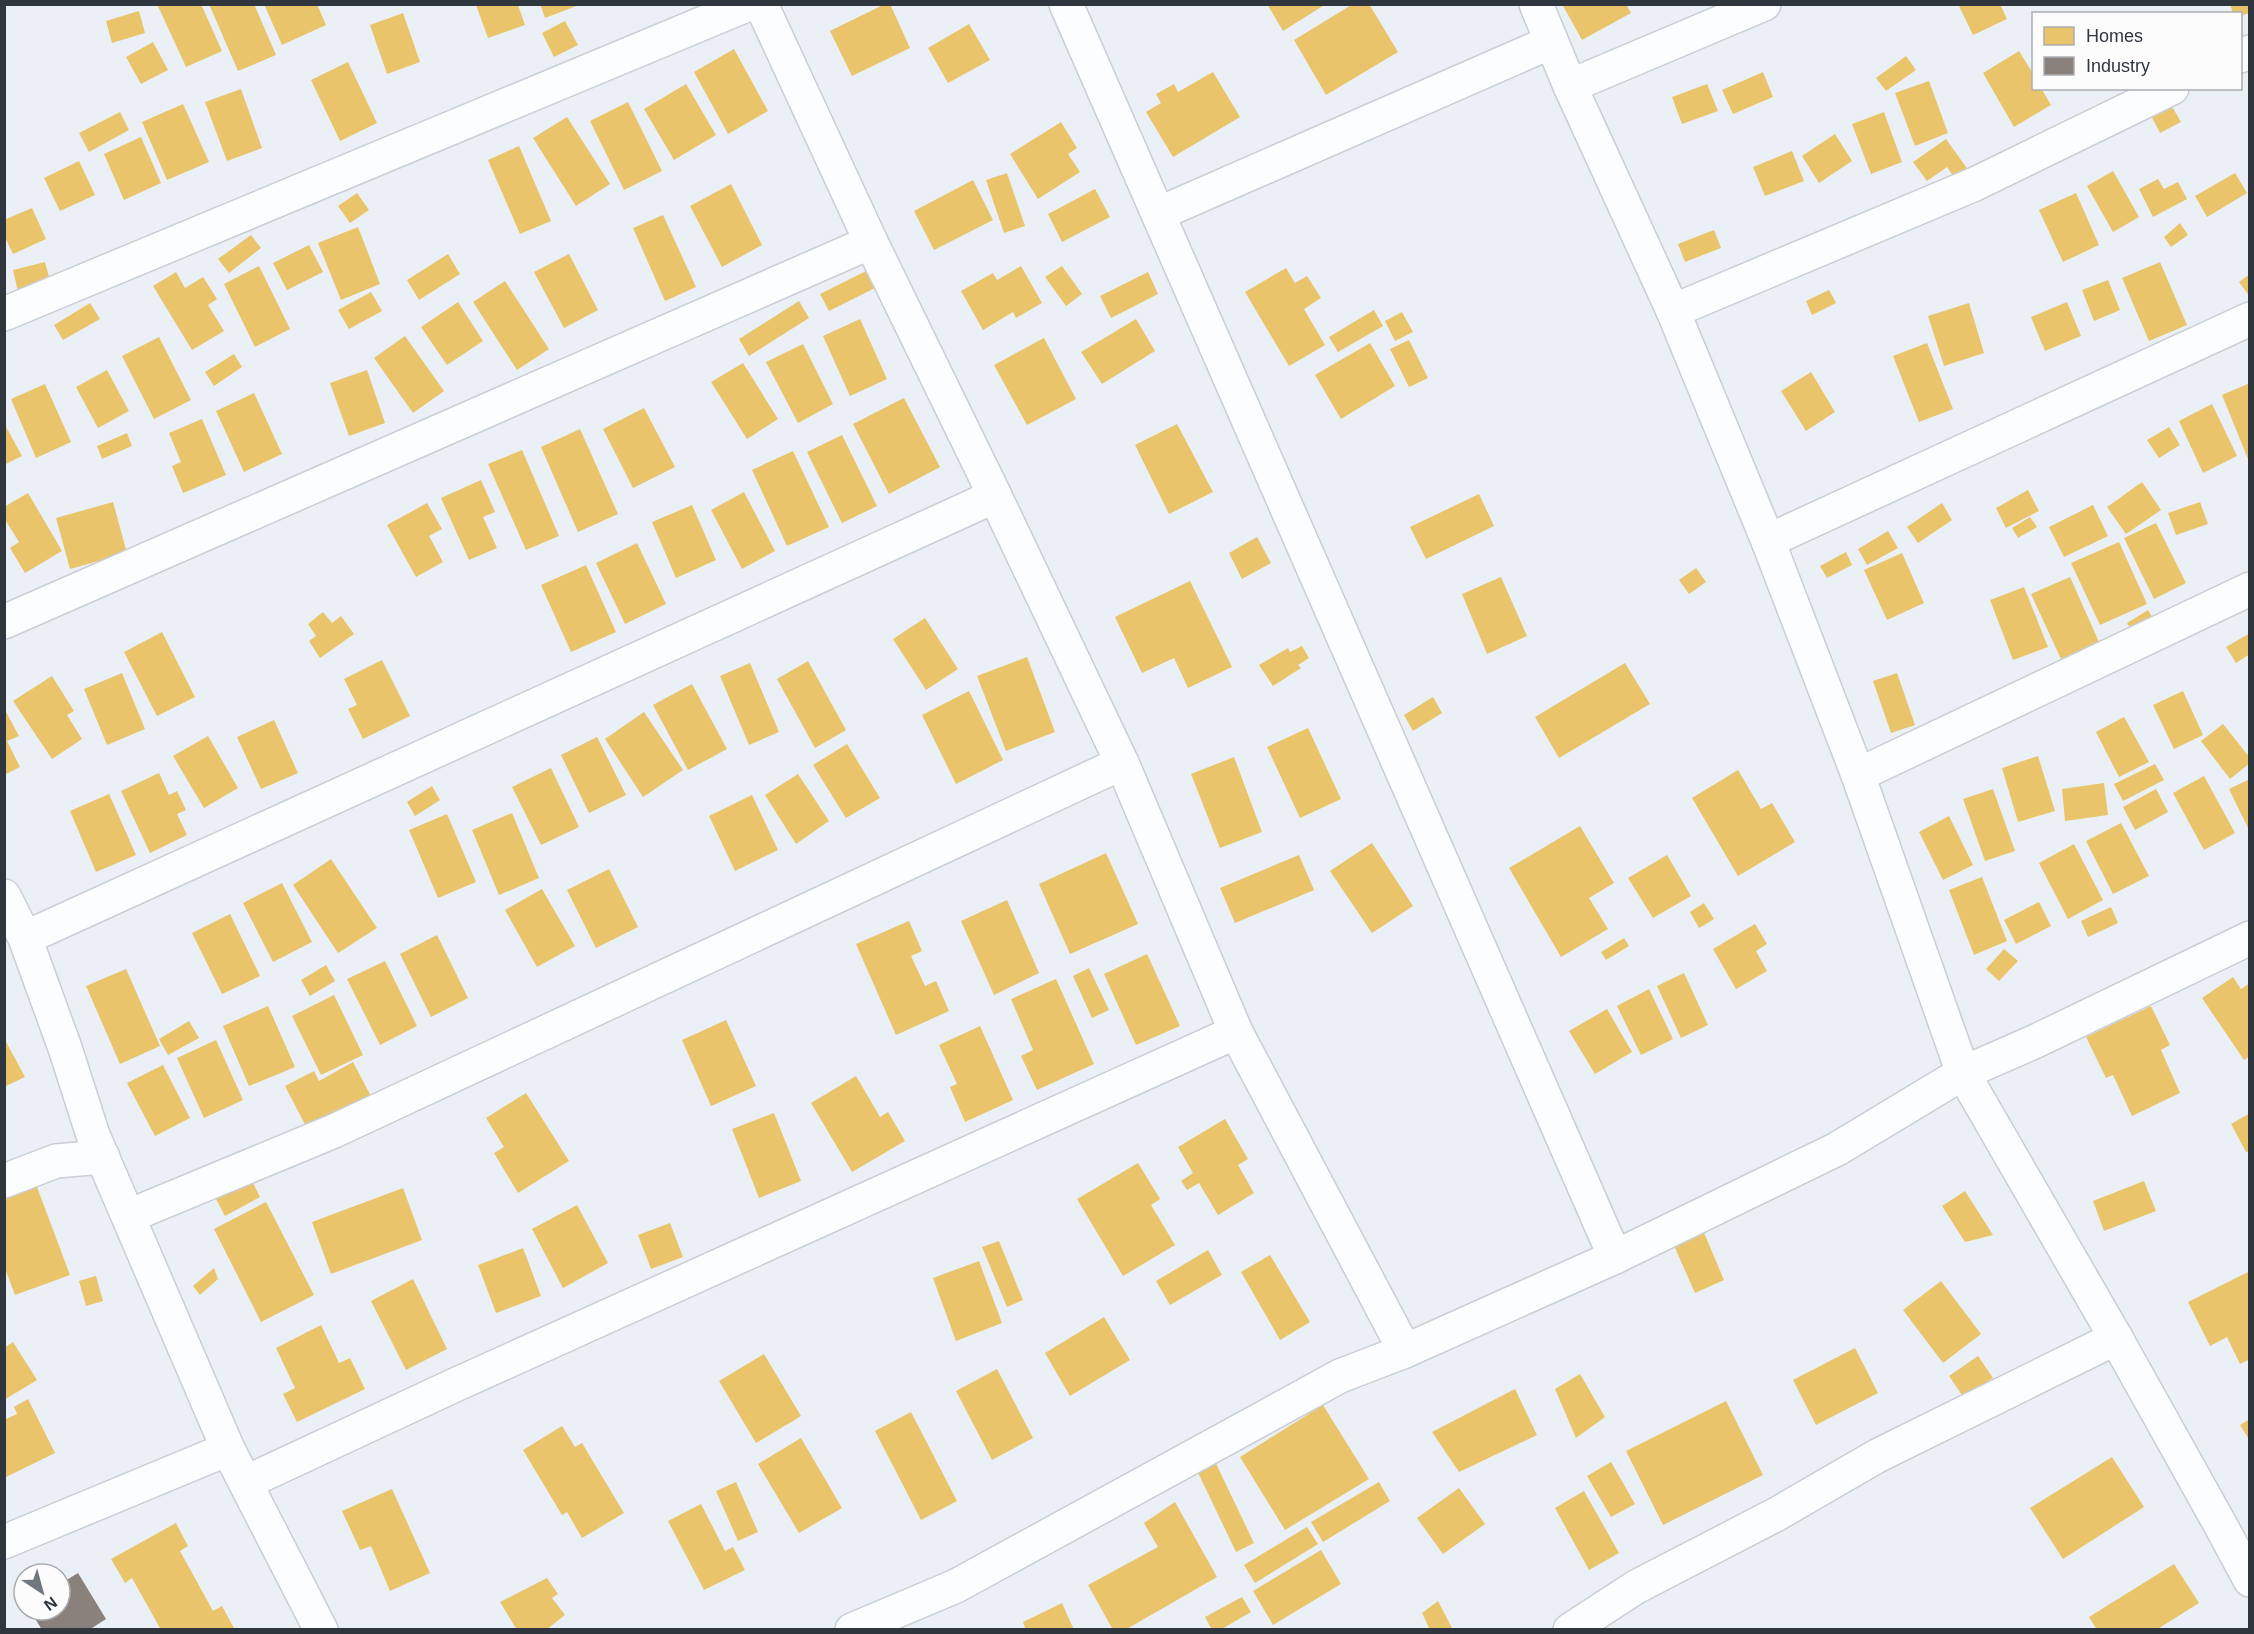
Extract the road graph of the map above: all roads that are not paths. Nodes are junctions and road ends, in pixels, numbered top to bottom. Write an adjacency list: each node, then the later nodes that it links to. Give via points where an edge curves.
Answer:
1 (749, 4): 12 (street)
2 (761, 4): 10 (street)
3 (1066, 4): 9 (street)
4 (1536, 4): 6 (street)
5 (1764, 4): 7 (street)
6 (1551, 42): 7 (street); 9 (street)
7 (1570, 86): 11 (street)
8 (2168, 90): 11 (street, via 1975,184)
9 (1158, 214): 28 (street)
10 (871, 242): 14 (street); 17 (street)
11 (1673, 311): 15 (street)
12 (4, 314)
13 (2250, 319): 15 (street)
14 (995, 496): 18 (street); 21 (street)
15 (1768, 541): 19 (street)
16 (2250, 589): 19 (street)
17 (4, 622)
18 (1122, 763): 23 (street); 27 (street, via 334,1131)
19 (1858, 775): 24 (street)
20 (4, 896): 21 (street)
21 (25, 938): 25 (street)
22 (2250, 938): 24 (street)
23 (1236, 1032): 30 (street); 32 (street)
24 (1963, 1073): 28 (street, via 1837,1149); 29 (street)
25 (103, 1157): 26 (street, via 56,1161); 27 (street)
26 (4, 1181)
27 (129, 1216): 31 (street)
28 (1615, 1257): 30 (street)
29 (2116, 1338): 34 (street); 37 (street, via 1877,1456 1777,1514 1636,1587)
30 (1405, 1351): 36 (street, via 1340,1376 956,1586)
31 (228, 1449): 32 (street); 33 (street)
32 (247, 1482): 35 (street)
33 (4, 1542)
34 (2250, 1580)
35 (321, 1629)
36 (852, 1629)
37 (1569, 1629)

